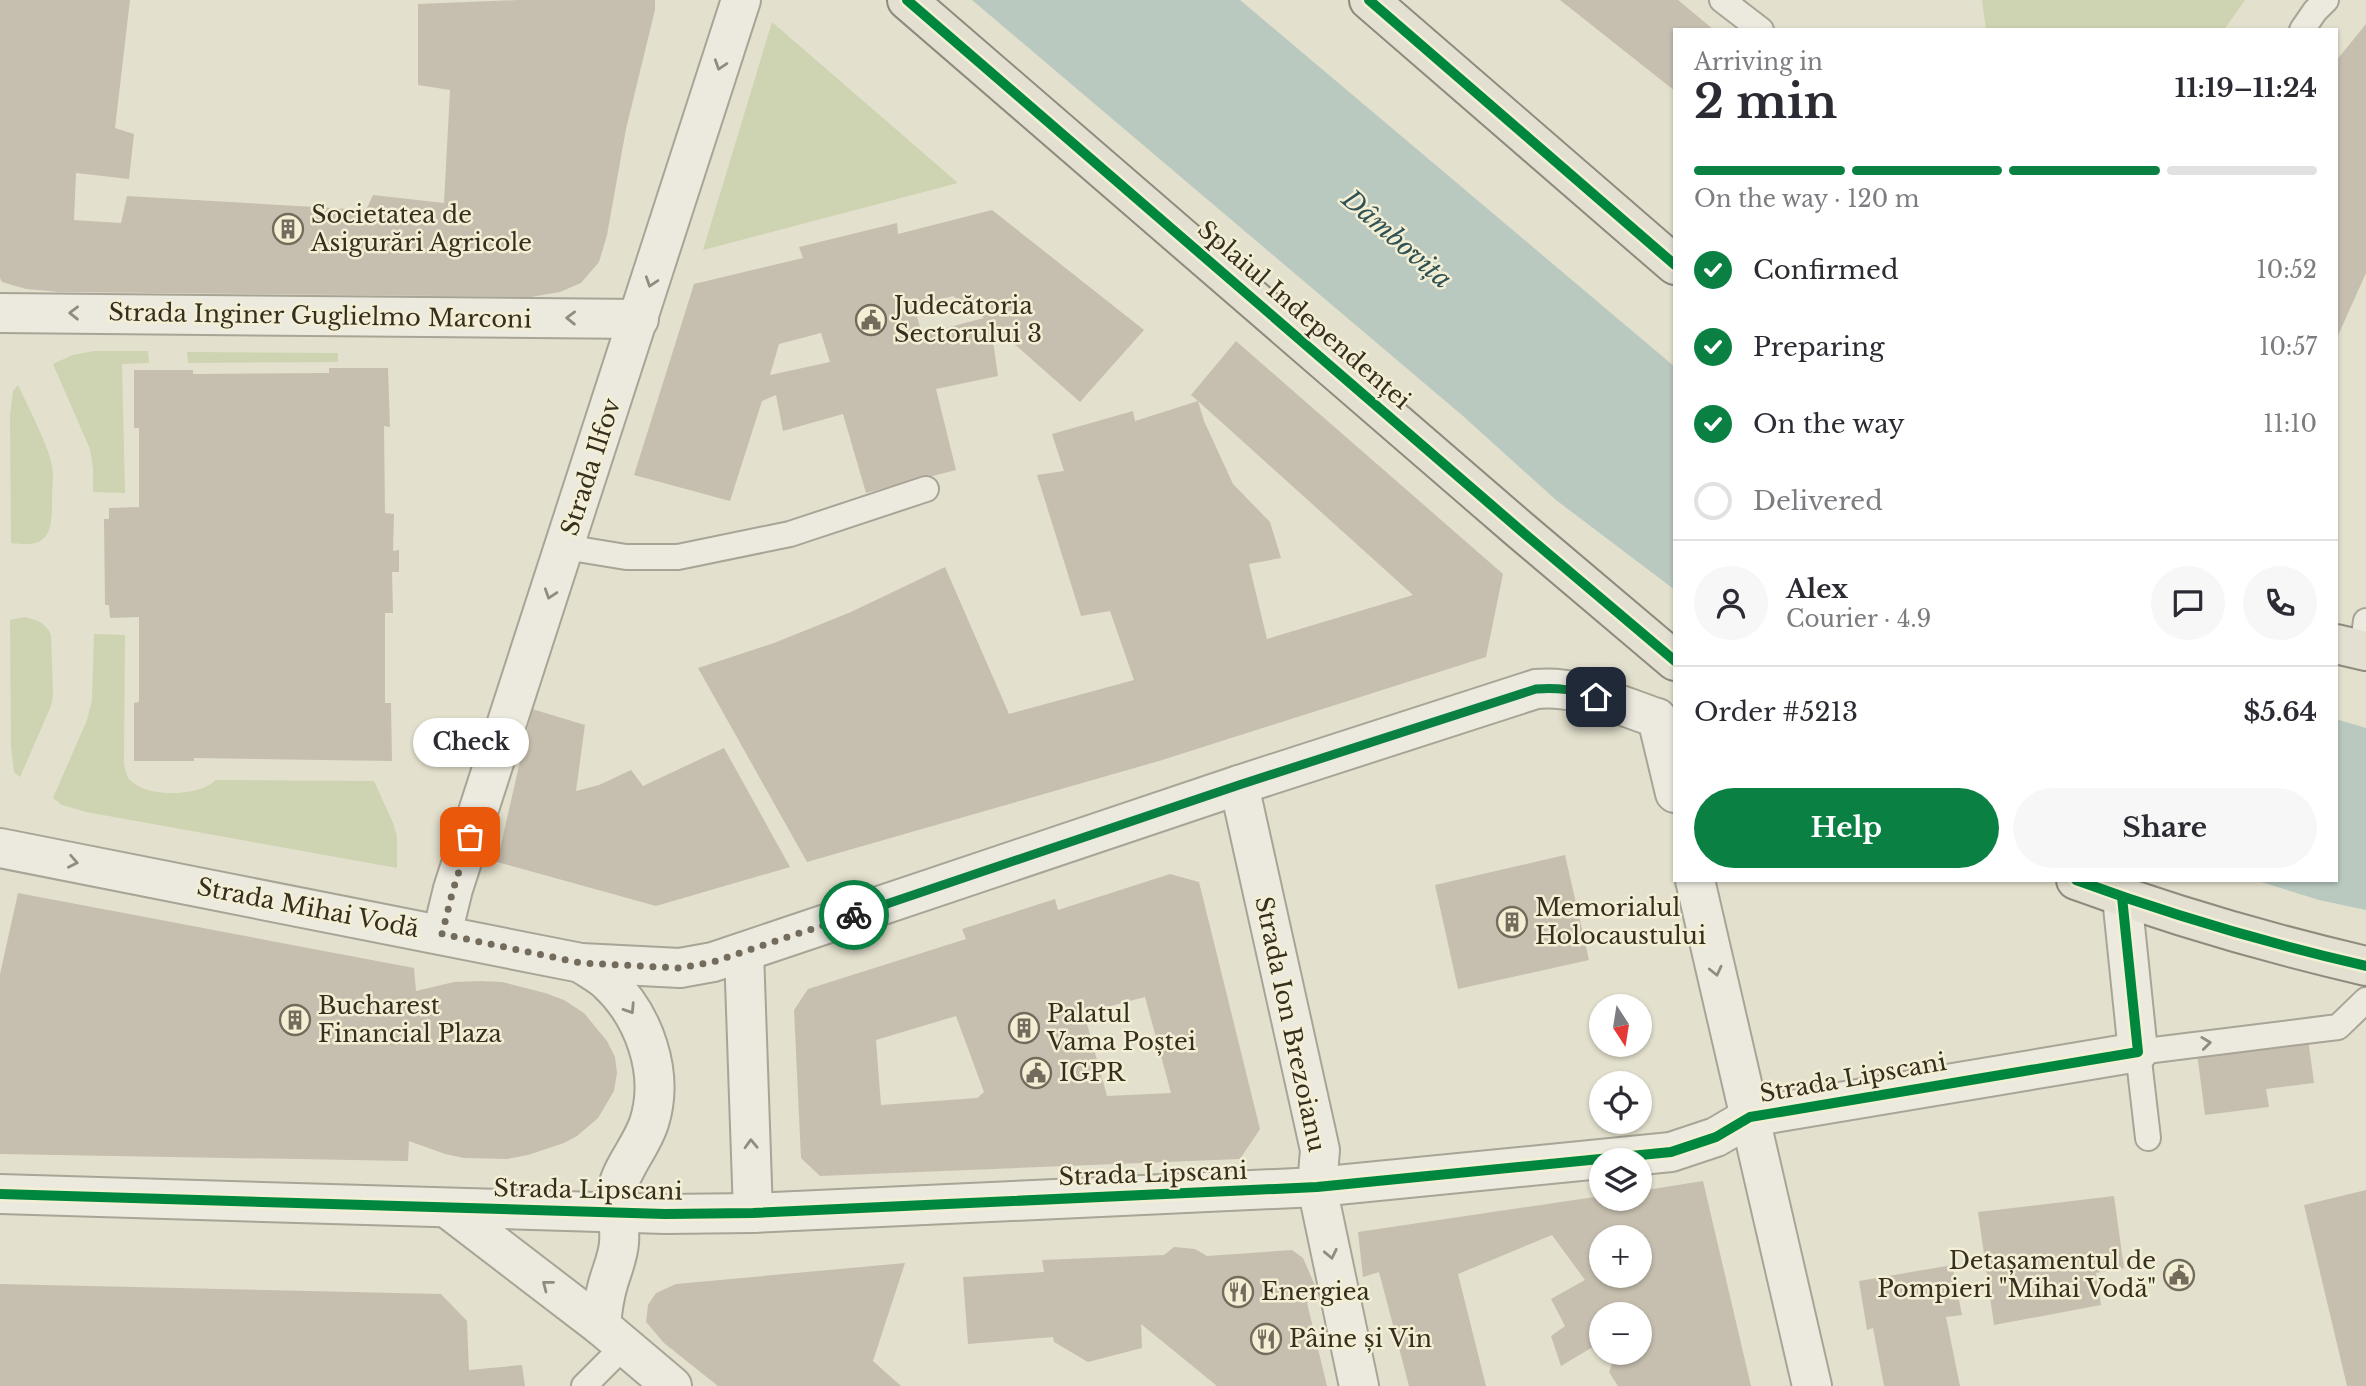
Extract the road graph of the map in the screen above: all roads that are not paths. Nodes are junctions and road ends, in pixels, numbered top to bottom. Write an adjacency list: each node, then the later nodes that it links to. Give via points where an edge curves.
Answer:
1 (741, 0): 10 (street, Strada Ilfov, one-way to 10)
2 (907, 0): 13 (main road, Splaiul Independenței)
3 (1369, 0): 8 (main road)
4 (1722, 0): 6 (lane)
5 (2326, 0): 7 (lane)
6 (1758, 28)
7 (2303, 28)
8 (1673, 263)
9 (0, 313): 10 (street, Strada Inginer Guglielmo Marconi, one-way to 9)
10 (639, 319): 12 (street, Strada Ilfov)
11 (926, 489): 12 (lane, via 790,534 678,557 626,557)
12 (565, 547): 21 (street, Strada Ilfov, one-way to 21)
13 (1673, 659)
14 (1666, 705): 15 (street); 16 (street, Strada Mihai Vodă, via 1555,687 1536,689)
15 (1673, 773)
16 (1239, 785): 22 (street, Strada Mihai Vodă); 29 (street, Strada Ion Brezoianu, via 1321,1150)
17 (0, 848): 21 (street, Strada Mihai Vodă, one-way to 21)
18 (1695, 882): 27 (street, one-way to 27)
19 (2081, 882): 20 (main road)
20 (2122, 897): 24 (main road, via 2290,949); 26 (street)
21 (442, 934): 23 (street, Strada Mihai Vodă)
22 (744, 952): 23 (street, Strada Mihai Vodă, via 680,968); 33 (street, one-way to 22)
23 (581, 963): 32 (street, one-way to 32, via 606,980 627,1003 652,1059 650,1120 622,1175)
24 (2366, 965)
25 (2366, 1000): 26 (lane, one-way to 25, via 2338,1027)
26 (2138, 1052): 27 (street, Strada Lipscani); 28 (lane)
27 (1751, 1116): 29 (street, Strada Lipscani, via 1716,1137 1671,1152); 38 (street)
28 (2148, 1138)
29 (1317, 1187): 33 (street, Strada Lipscani); 37 (street, Strada Ion Brezoianu, one-way to 37)
30 (0, 1194): 31 (street, Strada Lipscani)
31 (447, 1208): 32 (street, Strada Lipscani); 34 (street, one-way to 31)
32 (617, 1211): 33 (street, Strada Lipscani); 34 (street, via 619,1244 603,1304)
33 (753, 1213)
34 (613, 1336): 35 (lane); 36 (street)
35 (584, 1386)
36 (672, 1386)
37 (1359, 1386)
38 (1812, 1386)

